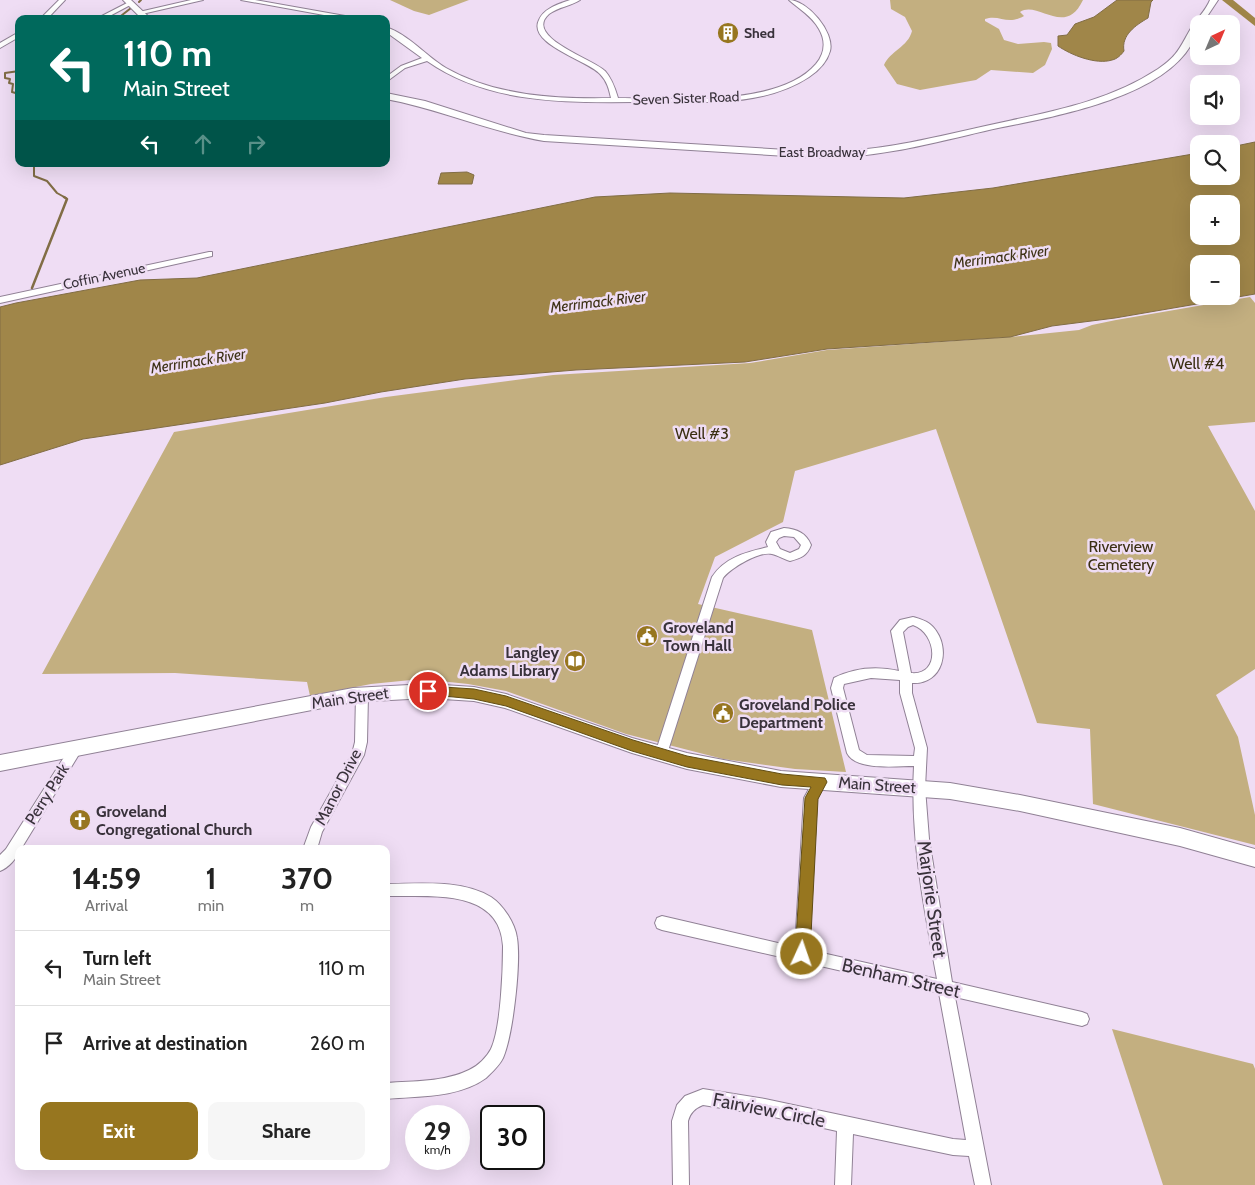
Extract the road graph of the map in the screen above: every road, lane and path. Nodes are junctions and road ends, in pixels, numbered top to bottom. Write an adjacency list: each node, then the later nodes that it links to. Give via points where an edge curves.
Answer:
1 (62, 0): 8 (street)
2 (200, 0): 10 (street)
3 (244, 0): 11 (street)
4 (578, 0): 18 (street, Seven Sister Road, via 547,13 540,23 540,30 551,42 597,67 610,83)
5 (792, 0): 18 (street, Seven Sister Road, via 821,28 827,44 822,61 798,80 772,91 738,98)
6 (1214, 0): 17 (street, East Broadway, via 1177,58 1109,98 878,152 820,155 544,138)
7 (129, 2): 9 (street); 10 (street)
8 (47, 15)
9 (106, 15)
10 (144, 15)
11 (335, 15)
12 (390, 31): 15 (street, Seven Sister Road)
13 (15, 37): 14 (street)
14 (0, 46)
15 (427, 59): 16 (street, via 403,67); 18 (street, Seven Sister Road, via 464,79 503,91 550,98)
16 (390, 77)
17 (390, 97)
18 (615, 100)
19 (209, 254): 20 (street, Coffin Avenue)
20 (0, 300)
21 (773, 549): 25 (street, via 739,560 722,570 718,577)
22 (906, 678): 22 (street, Marjorie Street, via 897,631 910,622 924,624 932,632 939,658 925,676); 26 (street, Marjorie Street, via 906,693 921,748); 26 (street, via 879,673 852,676 838,681 837,688 853,753 858,758)
23 (362, 695): 24 (main road, Main Street); 25 (main road, Main Street, via 428,691 474,694 506,701); 32 (street, Manor Drive, via 362,735 358,755)
24 (77, 747): 27 (main road, Main Street); 31 (street, Perry Park)
25 (661, 754): 28 (main road, Main Street, via 746,773)
26 (920, 761): 29 (street, Marjorie Street)
27 (0, 763)
28 (820, 782): 29 (main road, Main Street); 37 (street, via 811,798)
29 (920, 788): 33 (main road, Main Street, via 1020,803 1180,837); 38 (street, Marjorie Street, via 922,839)
30 (15, 845): 34 (street, Perry Park)
31 (15, 845)
32 (311, 845)
33 (1255, 858)
34 (0, 865)
35 (390, 890): 40 (street, via 473,895 487,902 505,923 510,937 510,960 503,1034 498,1053 491,1062 458,1082)
36 (662, 923): 37 (street, Benham Street)
37 (802, 954): 38 (street, Benham Street)
38 (946, 988): 39 (street, Benham Street); 42 (street, Marjorie Street)
39 (1082, 1019)
40 (390, 1090)
41 (845, 1125): 42 (street, Fairview Circle, via 953,1147); 43 (street, Fairview Circle, via 703,1097 683,1111 680,1121); 44 (street, Fairview Circle)
42 (976, 1148): 45 (street, Marjorie Street)
43 (681, 1185)
44 (843, 1185)
45 (983, 1185)

